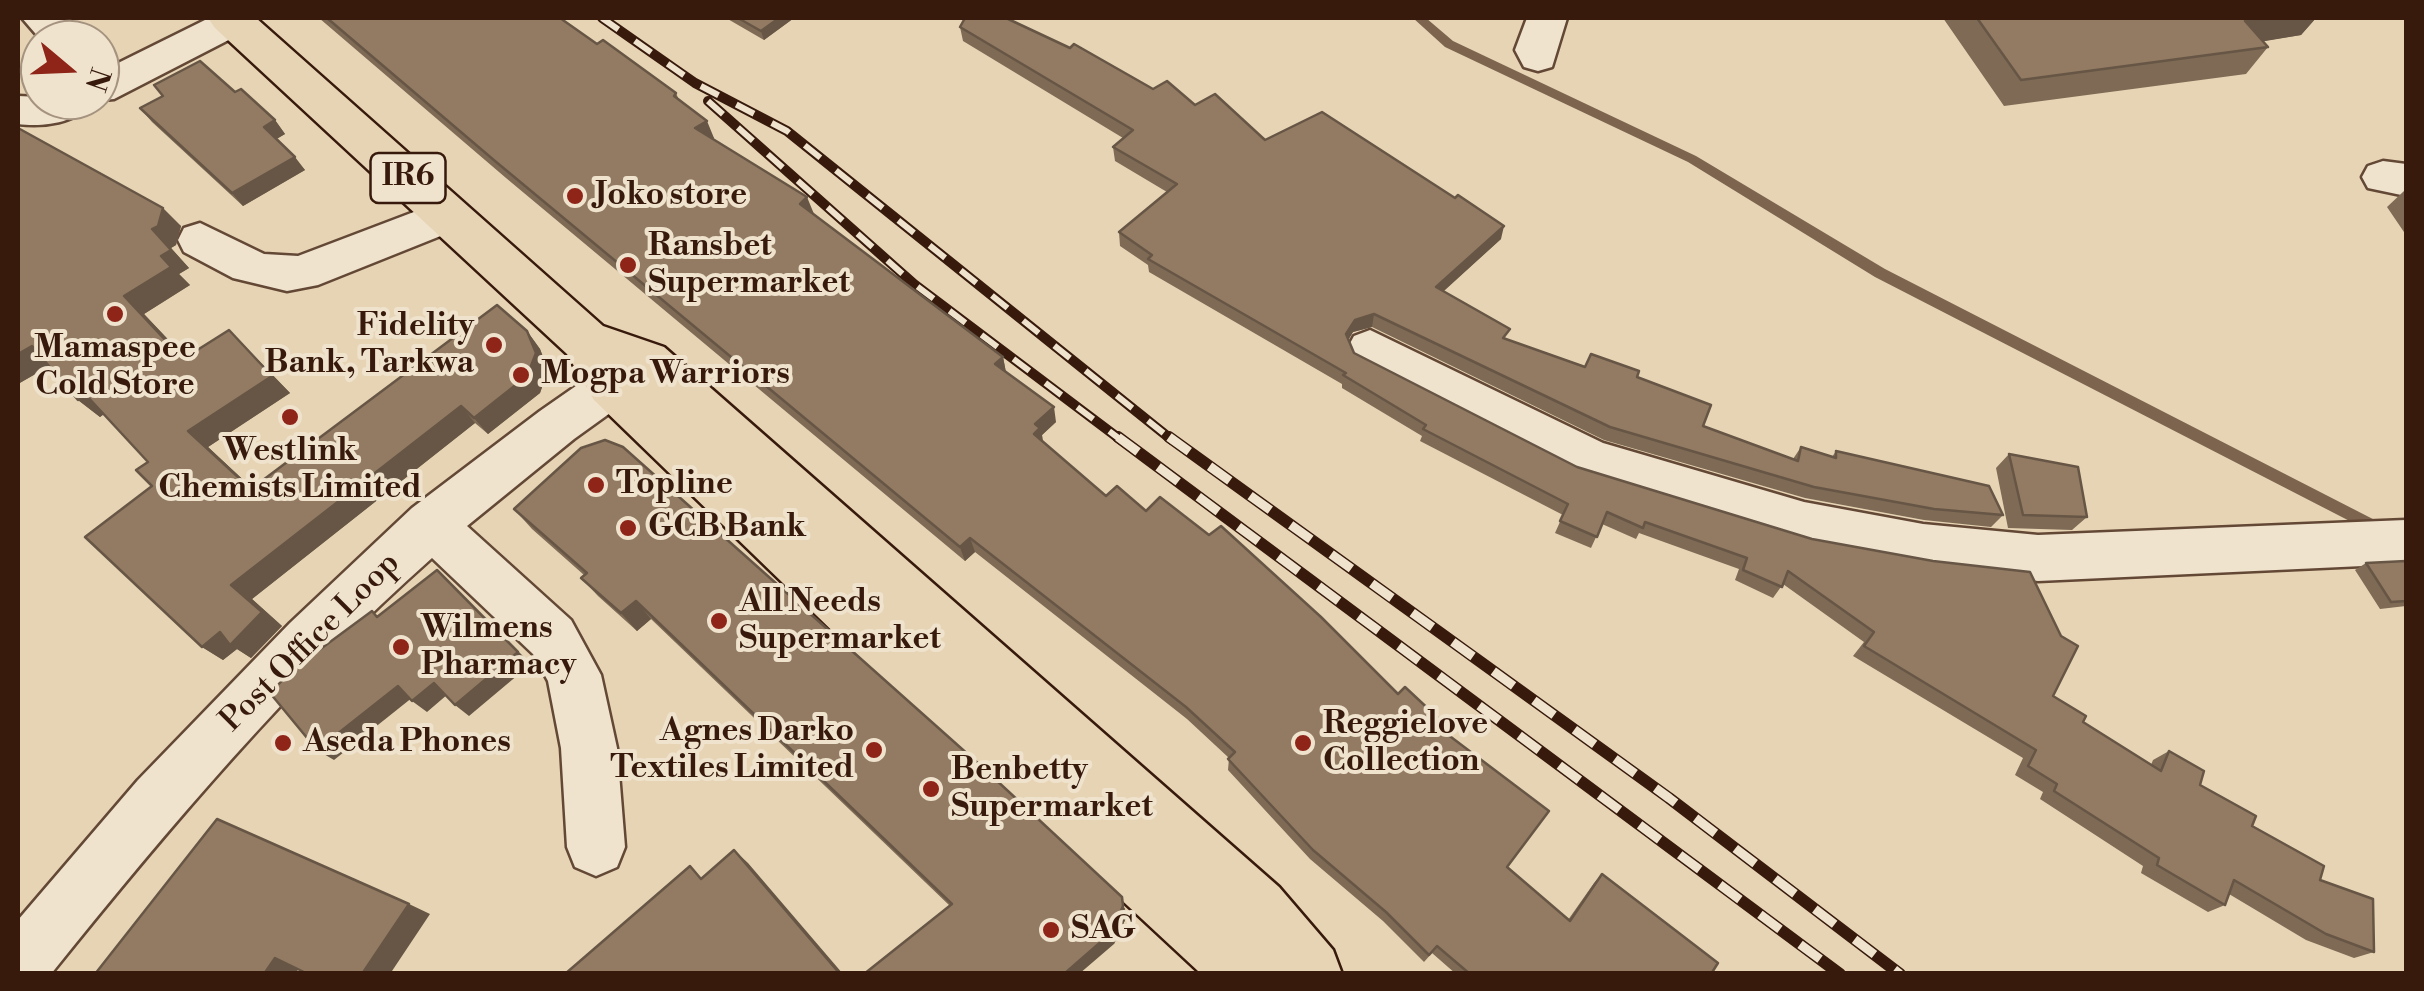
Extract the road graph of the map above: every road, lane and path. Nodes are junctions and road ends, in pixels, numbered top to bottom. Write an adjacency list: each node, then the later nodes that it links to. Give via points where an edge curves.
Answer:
1 (1547, 18): 3 (street)
2 (232, 19): 4 (street); 5 (main road, IR6)
3 (1538, 58)
4 (120, 75)
5 (448, 214): 6 (street, via 302,273 279,276); 8 (main road, IR6)
6 (200, 240)
7 (1370, 349): 10 (street, via 1590,460 1804,524 1922,546 2038,558)
8 (614, 362): 9 (street, Post Office Loop); 12 (main road, IR6, via 869,628)
9 (430, 524): 11 (street, via 552,637 574,675 589,748); 13 (street, Post Office Loop, via 214,741 91,875)
10 (2406, 542)
11 (596, 847)
12 (1234, 951): 14 (main road, IR6)
13 (18, 967)
14 (1309, 974)

